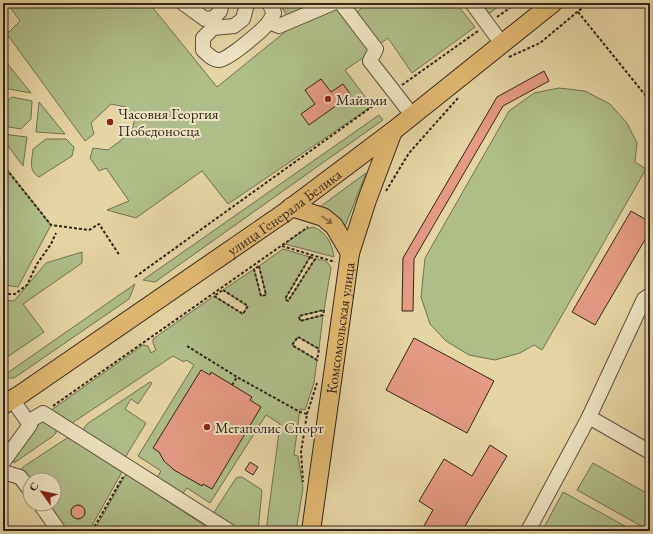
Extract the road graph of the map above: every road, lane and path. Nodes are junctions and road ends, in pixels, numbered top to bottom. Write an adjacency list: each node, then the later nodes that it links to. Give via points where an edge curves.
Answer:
1 (183, 3): 2 (street, via 205,19 214,18)
2 (222, 3)
3 (245, 3): 12 (street, via 243,19 234,26 213,28 203,38 203,50 210,56 219,60 227,58)
4 (269, 3): 12 (street, via 274,13)
5 (333, 3): 12 (street, via 279,26)
6 (341, 3): 15 (street, via 376,49 370,61)
7 (472, 3): 13 (street)
8 (517, 3): 13 (path)
9 (553, 3): 14 (main road, улица Генерала Белика)
10 (588, 3): 11 (path)
11 (578, 12): 14 (path, via 540,43); 17 (path)
12 (269, 22)
13 (488, 24): 14 (street); 15 (path)
14 (504, 51): 18 (main road, улица Генерала Белика)
15 (393, 92): 18 (street); 29 (path)
16 (459, 97): 21 (path, via 409,153)
17 (650, 101)
18 (412, 115): 19 (main road, улица Генерала Белика)
19 (393, 131): 22 (main road, улица Генерала Белика); 26 (main road, Комсомольская улица)
20 (3, 165): 27 (path, via 51,225 89,230 99,224)
21 (386, 192)
22 (291, 207): 26 (main road, one-way to 26, via 323,217 334,226); 40 (main road, улица Генерала Белика)
23 (310, 226): 25 (path)
24 (56, 233): 31 (path, via 27,286 15,294)
25 (281, 246): 26 (path, via 335,262); 28 (path)
26 (343, 255): 55 (main road, Комсомольская улица)
27 (120, 256)
28 (255, 267): 28 (path, via 259,266 266,295 261,296); 41 (path)
29 (135, 277)
30 (648, 293): 43 (street)
31 (3, 294)
32 (284, 299): 32 (path, via 310,257 314,259 288,301)
33 (243, 314): 33 (path, via 237,311 214,296 223,290 248,306)
34 (300, 321): 34 (path, via 323,315 324,310 299,316)
35 (292, 345): 35 (path, via 305,352 317,360 319,349 298,337)
36 (187, 346): 37 (path)
37 (238, 377): 39 (path); 42 (path)
38 (318, 379): 42 (path)
39 (232, 385)
40 (8, 402): 44 (street)
41 (43, 413): 44 (street); 47 (street)
42 (307, 414): 50 (path, via 300,452)
43 (589, 417): 45 (street); 56 (street)
44 (28, 422): 46 (street, via 30,425)
45 (650, 452)
46 (3, 462)
47 (128, 467): 53 (path); 54 (street)
48 (3, 472): 49 (street, via 9,472)
49 (22, 480)
50 (303, 488)
51 (46, 512): 52 (street)
52 (59, 531)
53 (92, 531)
54 (229, 531)
55 (311, 531)
56 (528, 531)

